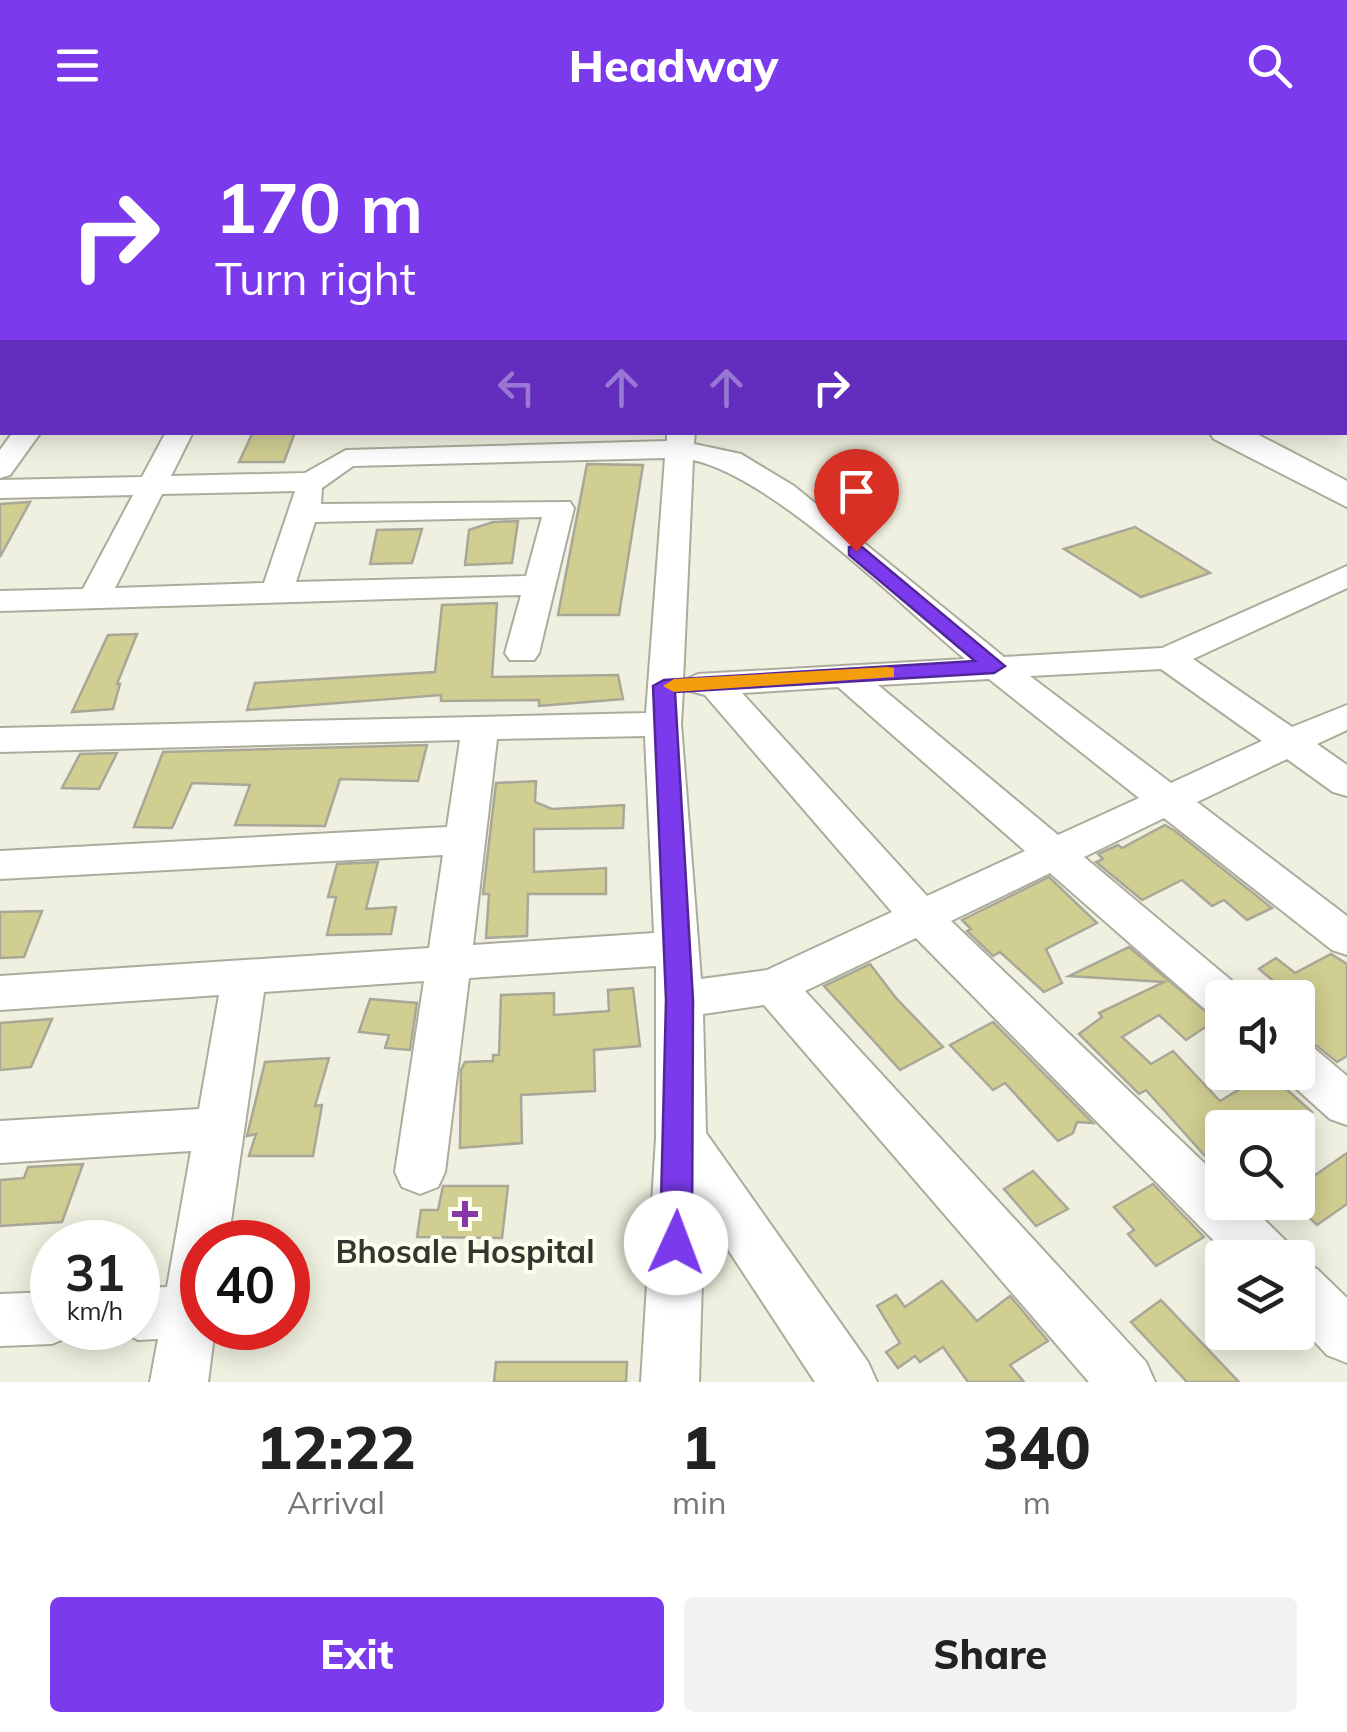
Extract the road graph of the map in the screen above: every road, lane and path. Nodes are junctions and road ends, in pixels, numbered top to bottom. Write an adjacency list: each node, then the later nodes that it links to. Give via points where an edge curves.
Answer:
1 (26, 435): 7 (street)
2 (178, 435): 10 (street)
3 (1232, 435): 12 (main road)
4 (1259, 435): 8 (main road)
5 (680, 441): 6 (street); 21 (street, via 731,460 784,492); 24 (street)
6 (346, 446): 9 (street)
7 (0, 469)
8 (1347, 480)
9 (312, 482): 10 (street); 13 (street)
10 (152, 485): 11 (street); 17 (street)
11 (0, 489)
12 (1347, 496)
13 (304, 514): 15 (street, via 558,508); 16 (street)
14 (1347, 576): 20 (street)
15 (538, 586): 16 (street); 19 (street)
16 (277, 593): 17 (street)
17 (94, 598): 18 (street)
18 (0, 601)
19 (522, 654)
20 (1168, 658): 21 (street); 28 (street)
21 (994, 666): 22 (street); 30 (street)
22 (845, 676): 23 (street); 32 (street)
23 (714, 684): 24 (street); 34 (street)
24 (663, 705): 26 (street); 36 (street)
25 (1347, 716): 28 (street)
26 (480, 730): 27 (street); 31 (street)
27 (0, 740)
28 (1289, 743): 29 (street); 30 (street)
29 (1347, 783)
30 (1168, 800): 32 (street); 35 (street)
31 (466, 840): 33 (street); 37 (street)
32 (1055, 854): 34 (street); 39 (street)
33 (0, 865)
34 (920, 917): 40 (street); 49 (street)
35 (1347, 939)
36 (677, 948): 37 (street); 42 (street)
37 (448, 966): 38 (street); 48 (street)
38 (244, 978): 41 (street); 45 (street)
39 (1205, 983)
40 (774, 986): 42 (street); 58 (street)
41 (0, 993)
42 (680, 1000): 46 (street)
43 (1315, 1077): 44 (street)
44 (1347, 1105)
45 (219, 1129): 47 (street); 51 (street)
46 (680, 1138): 56 (street); 57 (street)
47 (0, 1142)
48 (420, 1172)
49 (1249, 1240)
50 (1315, 1304): 54 (street)
51 (164, 1313): 55 (street)
52 (30, 1319): 53 (street)
53 (0, 1320)
54 (1347, 1336)
55 (179, 1382)
56 (670, 1382)
57 (848, 1382)
58 (1126, 1382)

